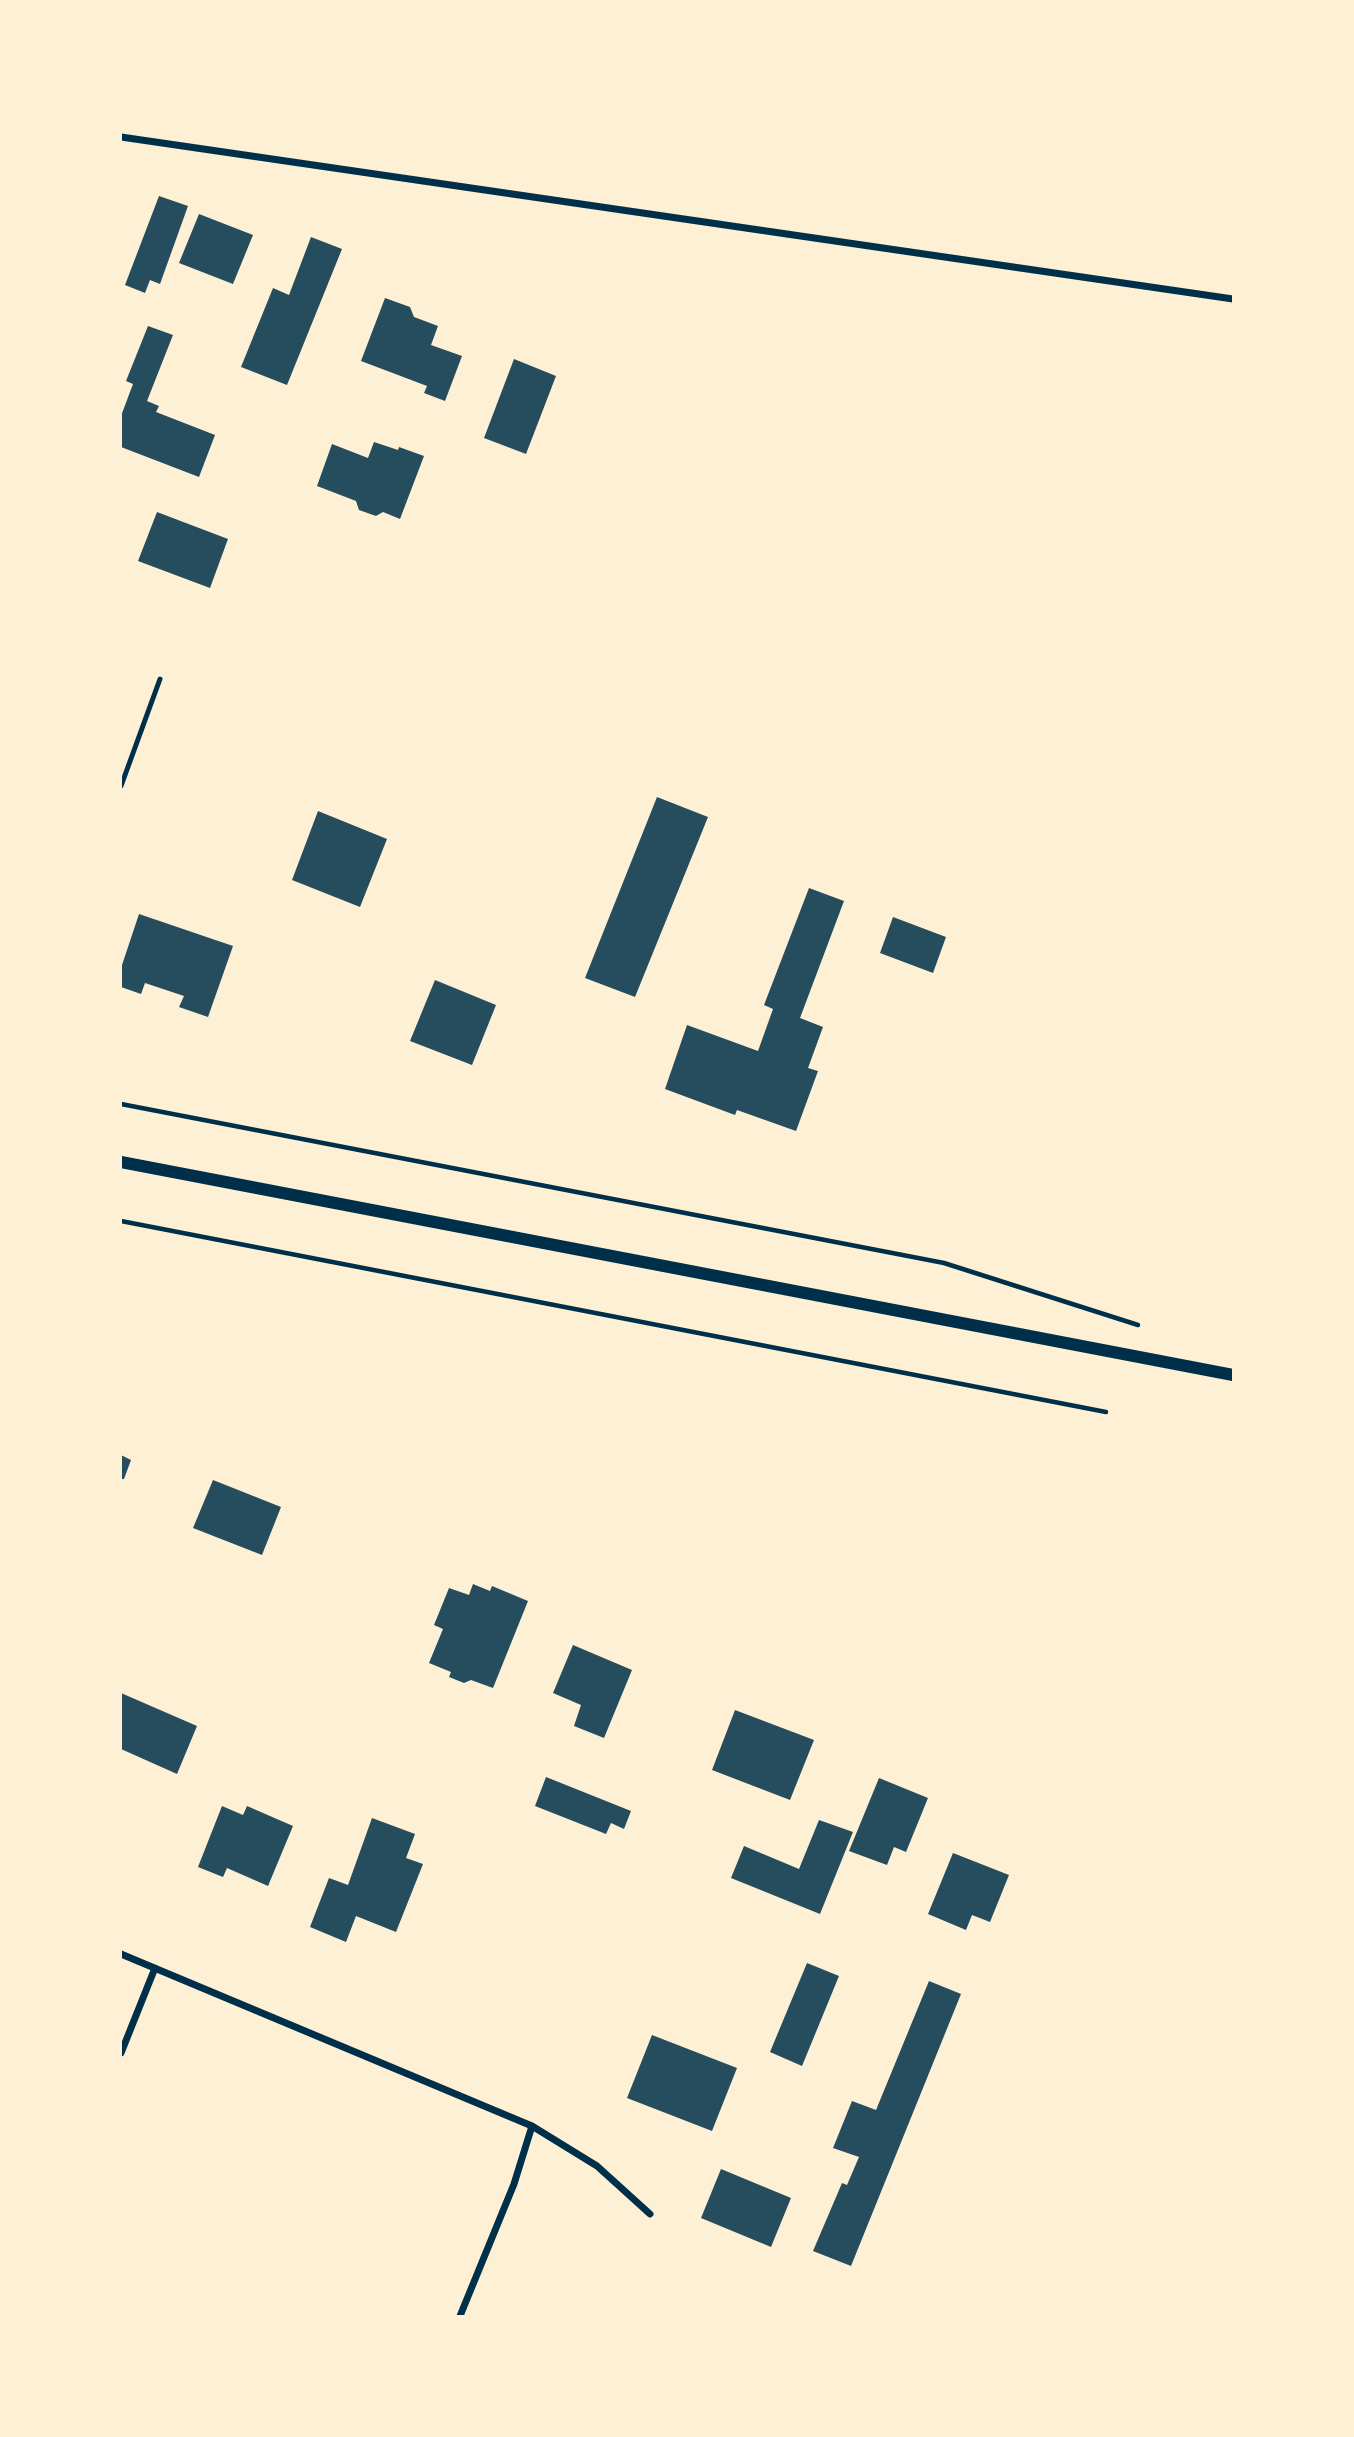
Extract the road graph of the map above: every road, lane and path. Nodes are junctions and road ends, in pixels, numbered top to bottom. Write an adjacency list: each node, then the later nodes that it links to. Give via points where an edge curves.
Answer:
1 (121, 136): 2 (street)
2 (1233, 299)
3 (160, 679): 4 (lane)
4 (121, 786)
5 (121, 1104): 8 (path, via 944,1262)
6 (121, 1163): 9 (street)
7 (121, 1221): 10 (path)
8 (1146, 1327)
9 (1233, 1375)
10 (1106, 1412)
11 (121, 1954): 12 (street)
12 (155, 1968): 13 (street); 14 (street)
13 (121, 2053)
14 (532, 2126): 15 (street, via 597,2166); 16 (street, via 514,2184)
15 (650, 2214)
16 (460, 2316)

